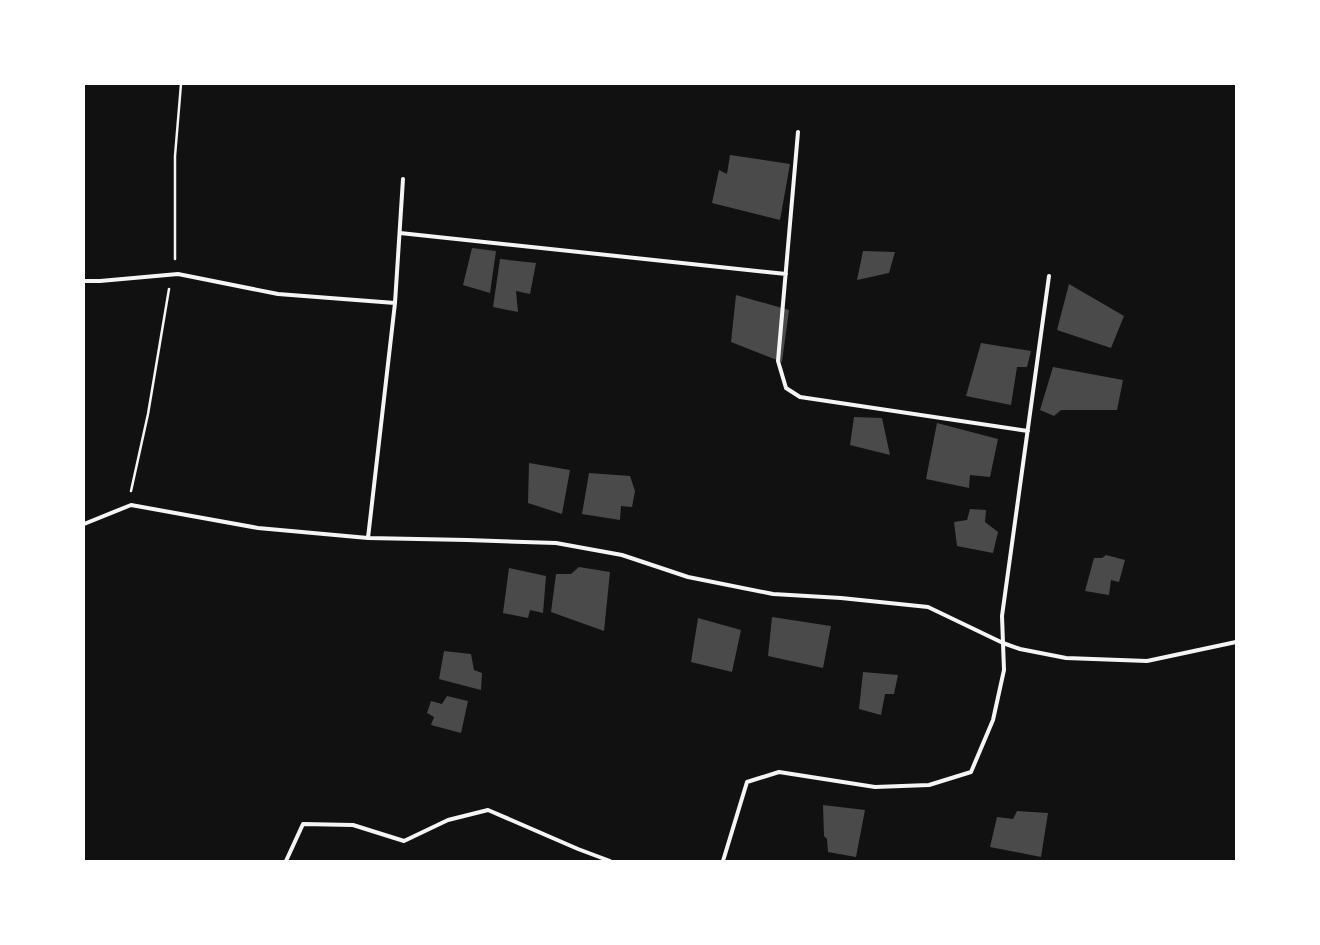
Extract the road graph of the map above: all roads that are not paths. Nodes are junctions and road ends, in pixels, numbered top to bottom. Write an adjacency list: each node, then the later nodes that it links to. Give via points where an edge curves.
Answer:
1 (798, 132): 4 (street)
2 (403, 179): 3 (street)
3 (400, 233): 4 (street); 7 (street)
4 (786, 274): 8 (street, via 778,361 786,388 800,397)
5 (1050, 276): 8 (street)
6 (84, 280): 7 (street, via 100,281 178,274 278,294)
7 (395, 303): 10 (street)
8 (1028, 431): 12 (street, via 1002,616)
9 (84, 524): 10 (street, via 131,505 258,528)
10 (368, 538): 12 (street, via 556,543 622,556 688,577 773,594 928,607)
11 (1236, 642): 12 (street, via 1147,660 1066,658)
12 (1003, 643): 15 (street, via 1004,670 992,720 971,772 921,786 875,787 779,772 747,782)
13 (286, 861): 14 (street, via 303,824 353,826 404,841 448,820 488,810)
14 (610, 861)
15 (723, 861)

